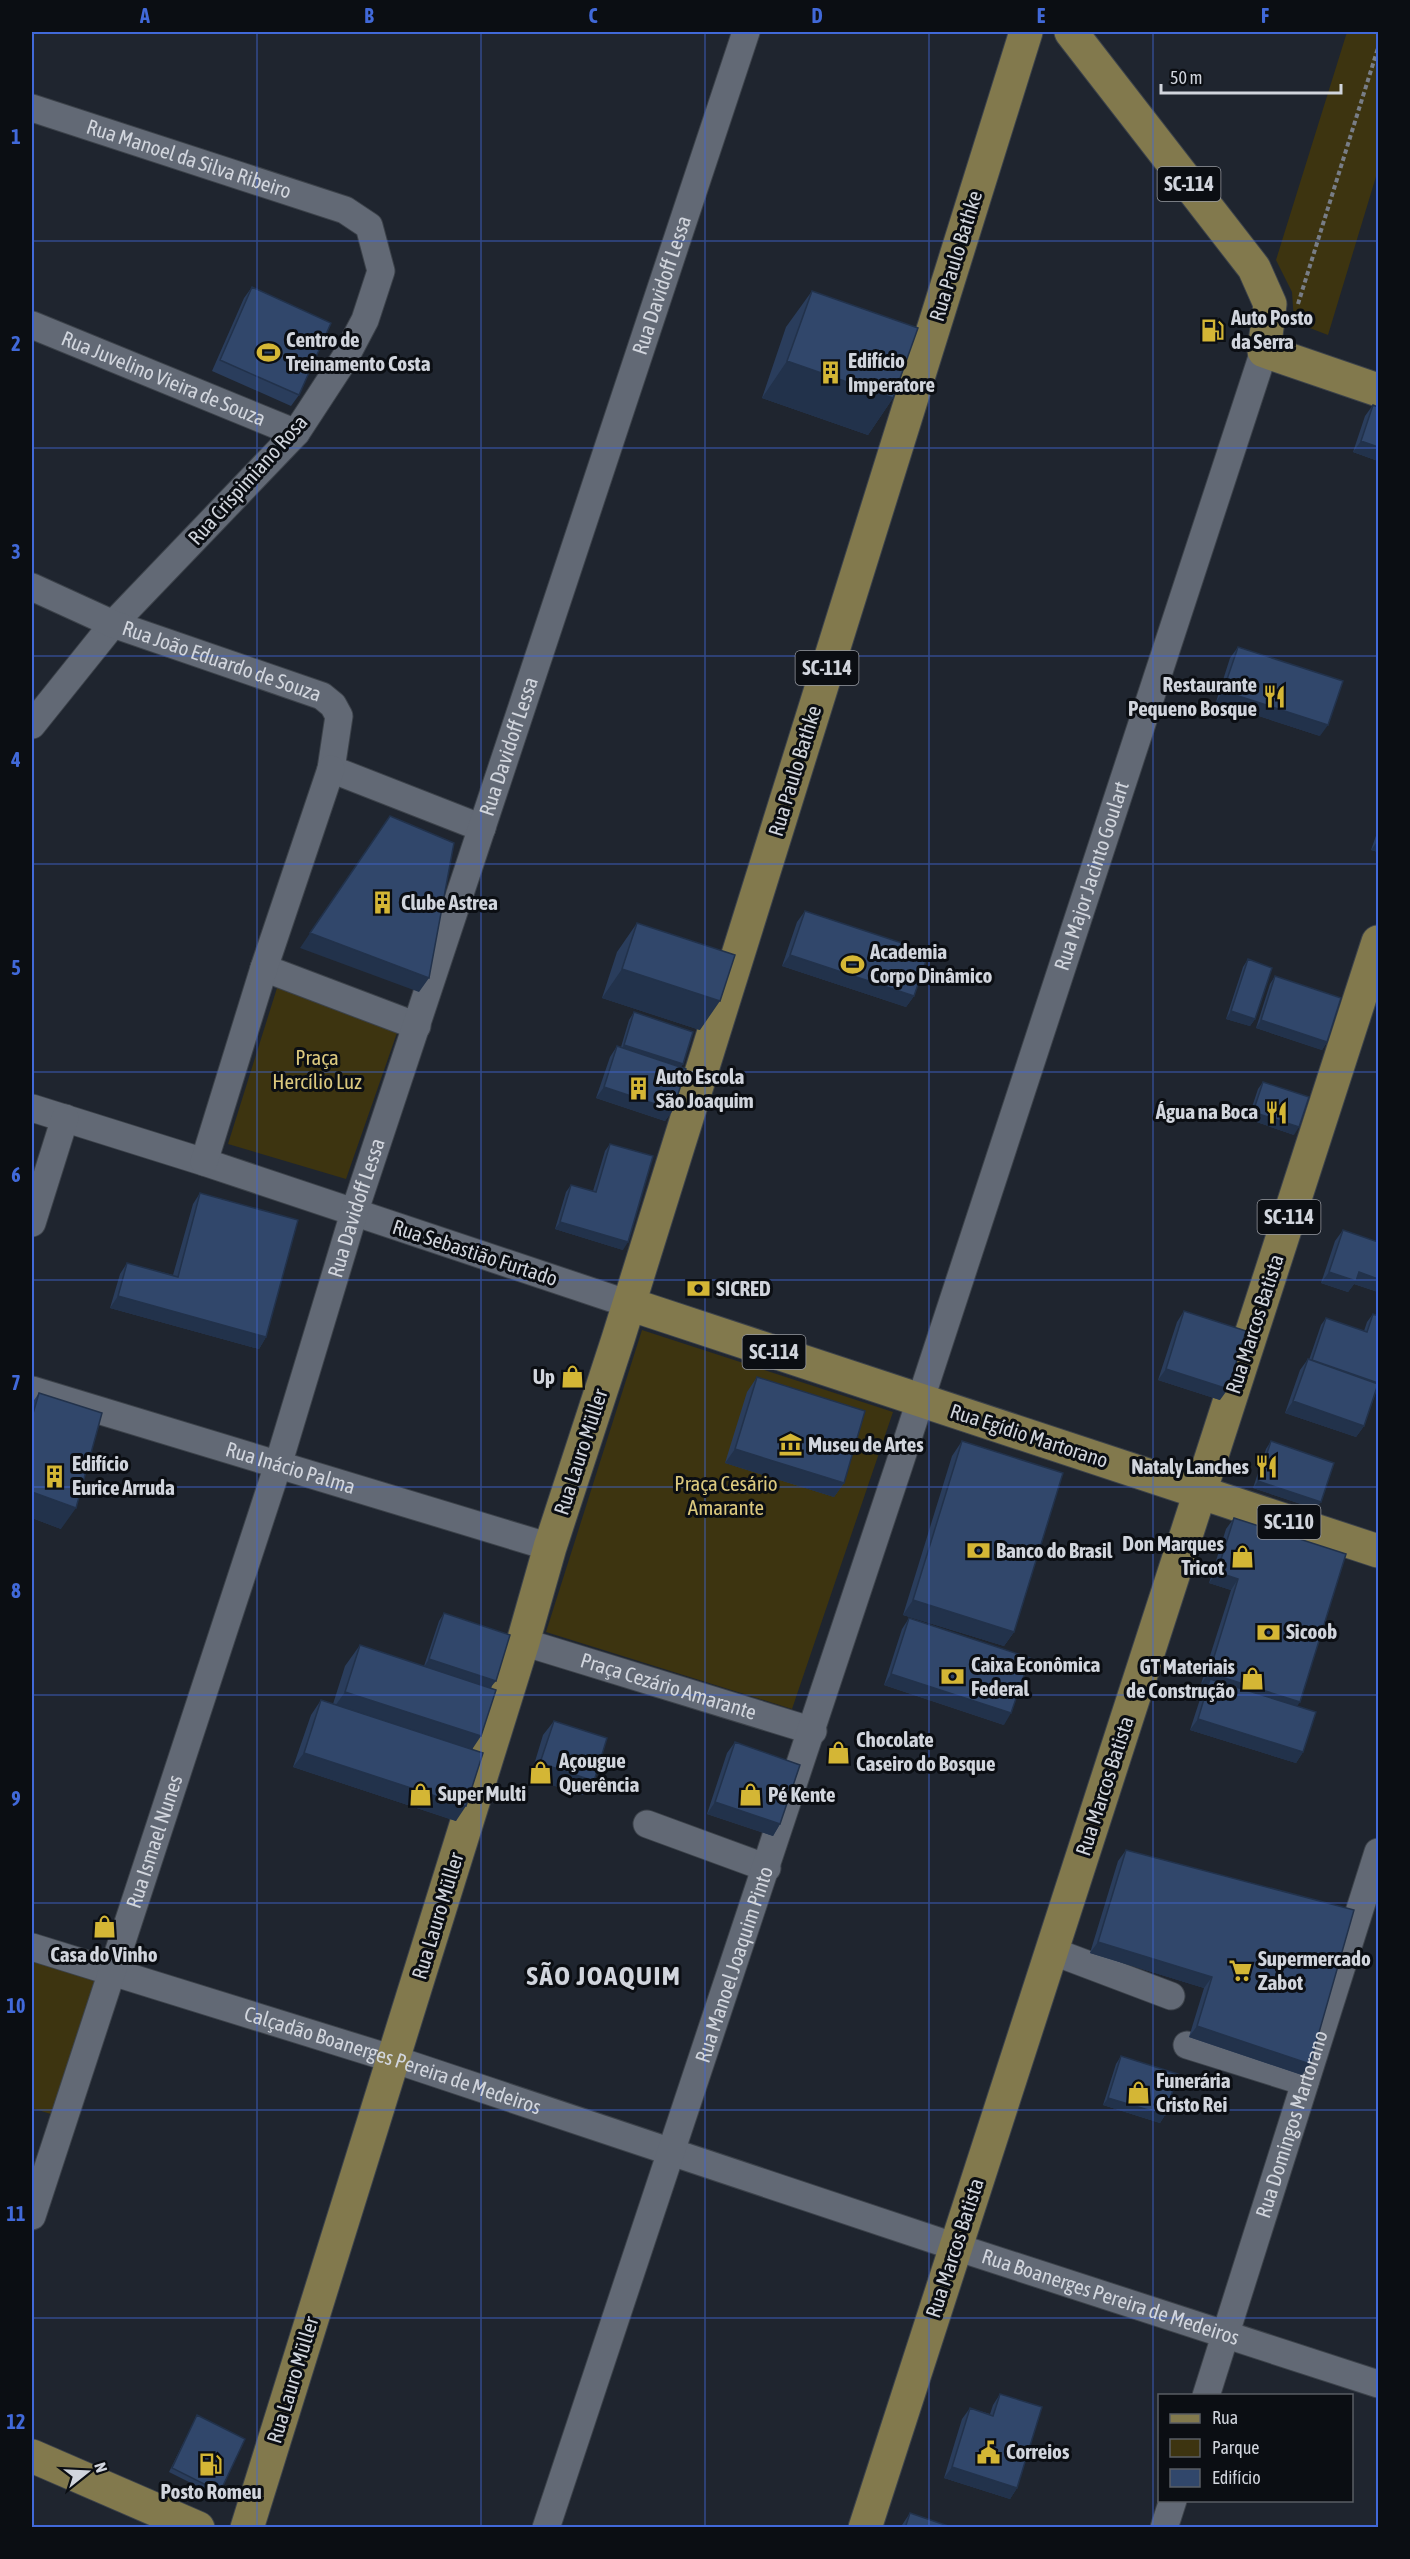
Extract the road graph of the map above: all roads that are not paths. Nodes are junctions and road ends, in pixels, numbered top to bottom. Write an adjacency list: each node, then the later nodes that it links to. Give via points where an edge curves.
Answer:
1 (746, 32): 14 (street, Rua Davidoff Lessa)
2 (1026, 32): 23 (main road, Rua Paulo Bathke / SC-114)
3 (1071, 32): 7 (main road, SC-114, via 1254,268 1270,304)
4 (32, 108): 5 (street, Rua Manoel da Silva Ribeiro)
5 (345, 210): 9 (street, Rua Crispimiano Rosa, via 369,226 381,272 365,320 345,358)
6 (32, 325): 9 (street, Rua Juvelino Vieira de Souza)
7 (1264, 351): 8 (main road); 25 (street, Rua Major Jacinto Goulart)
8 (1378, 390)
9 (296, 433): 11 (street, Rua Crispimiano Rosa)
10 (32, 587): 11 (street, Rua João Eduardo de Souza)
11 (113, 624): 12 (street, Rua Crispimiano Rosa); 13 (street, Rua João Eduardo de Souza, via 322,696 339,716)
12 (32, 725)
13 (331, 769): 14 (street); 16 (street)
14 (482, 828): 17 (street, Rua Davidoff Lessa)
15 (1378, 945): 27 (main road, Rua Marcos Batista / SC-114)
16 (264, 968): 17 (street); 20 (street)
17 (417, 1026): 21 (street, Rua Davidoff Lessa)
18 (32, 1108): 19 (street, Rua Sebastião Furtado / SC-114)
19 (65, 1118): 20 (street, Rua Sebastião Furtado / SC-114); 22 (street)
20 (204, 1162): 21 (street, Rua Sebastião Furtado / SC-114)
21 (354, 1213): 23 (street, Rua Sebastião Furtado / SC-114); 26 (street, Rua Davidoff Lessa)
22 (32, 1223)
23 (628, 1304): 25 (main road, Rua Sebastião Furtado / SC-114); 28 (main road, Rua Lauro Müller)
24 (32, 1390): 26 (street, Rua Inácio Palma)
25 (919, 1400): 27 (main road, Rua Egídio Martorano / SC-114); 31 (street, Rua Manoel Joaquim Pinto)
26 (279, 1465): 28 (street, Rua Inácio Palma); 37 (street, Rua Ismael Nunes)
27 (1200, 1492): 29 (main road, Rua Egídio Martorano / SC-110); 36 (main road, Rua Marcos Batista)
28 (550, 1547): 30 (main road, Rua Lauro Müller)
29 (1378, 1551)
30 (523, 1642): 31 (street, Praça Cezário Amarante); 40 (main road, Rua Lauro Müller)
31 (813, 1731): 34 (street, Rua Manoel Joaquim Pinto)
32 (647, 1824): 34 (street)
33 (1378, 1852): 41 (street, Rua Domingos Martorano)
34 (767, 1868): 43 (street, Rua Manoel Joaquim Pinto)
35 (32, 1947): 37 (street, Calçadão Boanerges Pereira de Medeiros)
36 (1052, 1951): 38 (street); 45 (main road, Rua Marcos Batista)
37 (110, 1973): 40 (street, Calçadão Boanerges Pereira de Medeiros); 42 (street, Rua Ismael Nunes)
38 (1171, 1996)
39 (1187, 2045): 41 (street)
40 (393, 2059): 43 (street, Calçadão Boanerges Pereira de Medeiros); 52 (main road, Rua Lauro Müller)
41 (1305, 2082): 46 (street, Rua Domingos Martorano)
42 (42, 2145): 44 (street, Rua Ismael Nunes)
43 (673, 2152): 45 (street, Rua Boanerges Pereira de Medeiros); 53 (street, Rua Manoel Joaquim Pinto)
44 (32, 2216)
45 (956, 2247): 46 (street, Rua Boanerges Pereira de Medeiros); 54 (main road, Rua Marcos Batista)
46 (1225, 2334): 47 (street, Rua Boanerges Pereira de Medeiros); 48 (street, Rua Domingos Martorano)
47 (1378, 2384)
48 (1207, 2394)
49 (32, 2456): 51 (main road)
50 (1172, 2502): 55 (street)
51 (198, 2528)
52 (247, 2528)
53 (546, 2528)
54 (865, 2528)
55 (1164, 2528)

